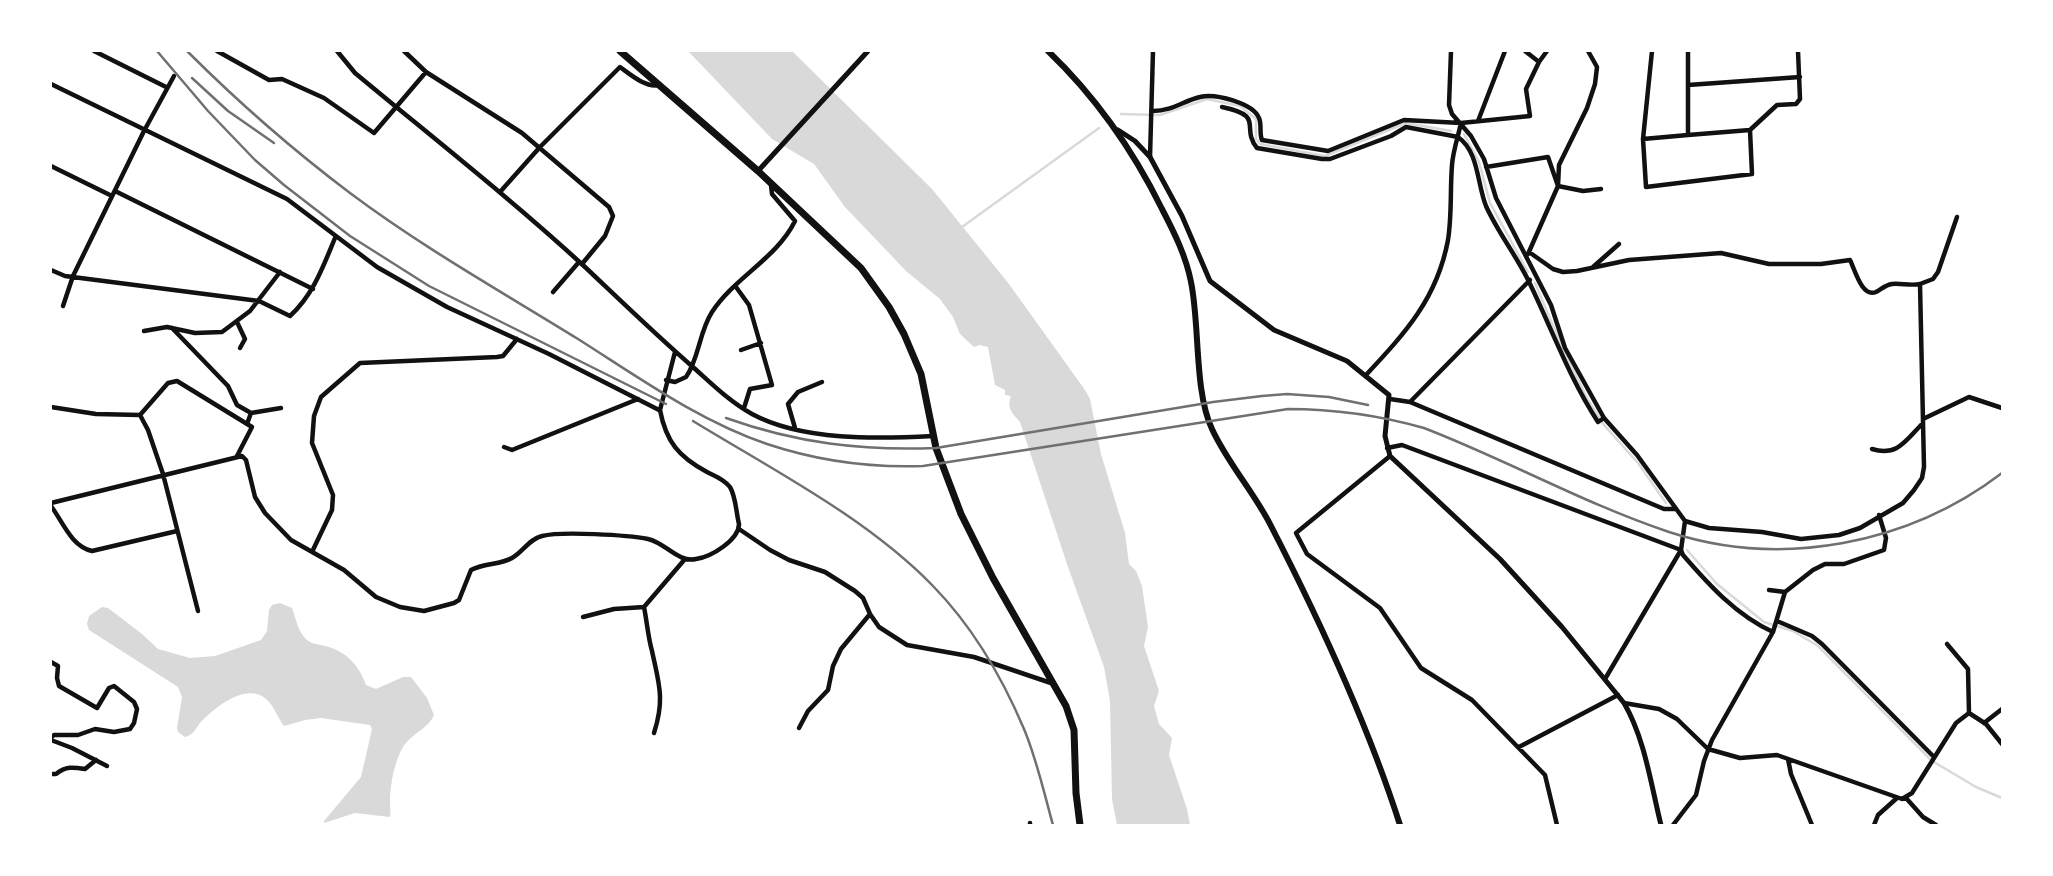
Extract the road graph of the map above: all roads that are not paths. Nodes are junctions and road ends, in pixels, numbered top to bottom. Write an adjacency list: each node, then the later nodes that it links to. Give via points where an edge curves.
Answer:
1 (94, 51): 24 (street)
2 (217, 51): 26 (street, via 269,80 282,79 324,98 374,133)
3 (337, 51): 26 (street, via 355,73)
4 (404, 51): 18 (street)
5 (620, 51): 22 (highway)
6 (868, 51): 41 (street)
7 (1048, 51): 31 (main road)
8 (1153, 51): 28 (street)
9 (1451, 51): 30 (street, via 1449,105)
10 (1505, 51): 29 (street)
11 (1525, 51): 17 (street)
12 (1547, 51): 17 (street)
13 (1588, 51): 43 (street, via 1597,67 1595,84 1559,165)
14 (1652, 51): 36 (street)
15 (1688, 51): 23 (street)
16 (1798, 51): 20 (street)
17 (1539, 62): 29 (street, via 1526,89 1530,116)
18 (426, 72): 26 (street); 37 (street)
19 (174, 76): 24 (street)
20 (1800, 77): 23 (street); 32 (street, via 1796,104 1777,105)
21 (51, 84): 33 (street)
22 (659, 85): 37 (street, via 652,86 620,67); 41 (highway)
23 (1688, 85): 34 (street)
24 (166, 88): 33 (street)
25 (1235, 105): 27 (street); 28 (street, via 1203,96); 30 (street, via 1247,105 1258,116 1262,140 1324,151 1404,120); 35 (street, via 1251,122 1252,142 1257,148 1321,159 1406,127)
26 (396, 107): 45 (street)
27 (1222, 107)
28 (1152, 114): 38 (street)
29 (1478, 121): 30 (street)
30 (1461, 123): 35 (street); 40 (street)
31 (1118, 130): 38 (street); 136 (main road, via 1184,258 1211,429 1268,521 1308,601 1342,673)
32 (1750, 130): 34 (street); 36 (street, via 1752,174 1646,187)
33 (144, 131): 46 (street); 48 (street, via 287,199)
34 (1688, 135): 36 (street)
35 (1458, 137): 57 (street, via 1475,163 1486,204); 73 (street, via 1452,162 1448,238 1428,300 1407,331)
36 (1643, 138)
37 (540, 147): 45 (street); 51 (street, via 612,211 605,236)
38 (1150, 157): 73 (street, via 1210,281 1274,330 1332,353)
39 (51, 166): 46 (street)
40 (1486, 167): 43 (street, via 1548,157); 50 (street, via 1496,198)
41 (760, 169): 42 (highway)
42 (772, 184): 59 (street, via 772,194 795,221); 90 (highway, via 861,268 889,307 921,374)
43 (1558, 186): 44 (street); 50 (street)
44 (1601, 189)
45 (500, 192): 51 (street)
46 (113, 193): 54 (street); 55 (street)
47 (1957, 217): 58 (street, via 1938,272)
48 (335, 238): 60 (street); 67 (street, via 447,307)
49 (1619, 244): 52 (street)
50 (1528, 254): 52 (street, via 1563,272); 56 (street)
51 (580, 263): 61 (street); 71 (street)
52 (1593, 268): 58 (street, via 1629,260 1721,253 1769,264 1850,260 1868,293 1893,284)
53 (51, 270): 55 (street)
54 (280, 272): 60 (street); 62 (street)
55 (73, 276): 62 (street); 63 (street)
56 (1535, 276): 57 (street); 86 (street)
57 (1529, 281): 78 (street); 86 (street, via 1583,399)
58 (1920, 284): 87 (street)
59 (736, 287): 68 (street, via 749,305); 72 (street, via 713,311)
60 (313, 289): 62 (street, via 290,316)
61 (553, 292)
62 (259, 301): 64 (street)
63 (63, 306)
64 (237, 322): 65 (street, via 222,332); 69 (street, via 245,336)
65 (171, 328): 66 (street); 84 (street, via 228,386 237,405)
66 (144, 331)
67 (517, 339): 76 (street); 104 (street, via 498,358 360,363 321,397 312,443 333,495 332,510)
68 (761, 343): 70 (street); 81 (street, via 772,385 750,389)
69 (240, 348)
70 (741, 349)
71 (675, 352): 72 (street); 74 (street)
72 (691, 366): 74 (street, via 686,377); 81 (street)
73 (1366, 374): 77 (street)
74 (666, 380): 83 (street)
75 (822, 383): 89 (street, via 798,392 788,404)
76 (638, 399): 83 (street); 91 (street, via 512,450)
77 (1390, 399): 78 (street); 92 (street)
78 (1410, 402): 98 (street, via 1664,509)
79 (51, 407): 85 (street)
80 (281, 408): 84 (street)
81 (744, 408): 89 (street)
82 (2002, 408): 87 (street, via 1969,397)
83 (660, 410): 101 (street, via 683,458 730,487)
84 (251, 413): 88 (street)
85 (140, 415): 88 (street, via 168,383 177,381); 96 (street)
86 (1602, 419): 98 (street, via 1637,455)
87 (1923, 421): 93 (street, via 1892,452); 99 (street, via 1922,478 1903,503)
88 (247, 425): 94 (street, via 252,427)
89 (794, 428): 90 (street, via 843,436)
90 (933, 436): 116 (highway, via 982,557)
91 (504, 447)
92 (1387, 448): 95 (street); 103 (street, via 1402,445)
93 (1872, 449)
94 (237, 456): 96 (street); 104 (street, via 246,460 255,497 265,513 291,540)
95 (1390, 456): 115 (street, via 1500,559); 126 (street, via 1296,533 1307,554 1380,608 1421,668 1472,700)
96 (163, 474): 97 (street); 102 (street)
97 (51, 504): 102 (street, via 71,537 86,550)
98 (1676, 509): 100 (street)
99 (1879, 515): 100 (street, via 1839,535 1801,539); 107 (street, via 1886,538 1884,550 1844,564 1825,564)
100 (1685, 521): 103 (street)
101 (739, 529): 105 (street, via 716,551); 110 (street, via 789,560 834,577 863,598)
102 (177, 531): 109 (street)
103 (1681, 550): 112 (street, via 1730,604 1760,626); 115 (street)
104 (312, 552): 105 (street, via 344,570 376,597 424,611 454,603 471,570 513,558 543,535 649,539)
105 (685, 559): 108 (street)
106 (1769, 590): 107 (street)
107 (1785, 592): 112 (street)
108 (644, 607): 111 (street); 123 (street, via 660,684)
109 (198, 611)
110 (870, 614): 116 (street, via 879,627 907,645 974,657); 122 (street, via 841,649 828,690)
111 (583, 617)
112 (1775, 626): 127 (street); 128 (street, via 1822,643)
113 (1947, 644): 120 (street, via 1968,669)
114 (51, 662): 124 (street, via 58,666 59,686 97,708 114,686 137,709 130,729 95,729)
115 (1605, 679): 117 (street)
116 (1054, 683): 135 (highway, via 1074,730)
117 (1618, 695): 118 (street); 126 (street)
118 (1624, 703): 127 (street, via 1659,709 1677,719); 138 (street, via 1635,726)
119 (2002, 709): 121 (street)
120 (1969, 713): 121 (street); 128 (street, via 1956,723)
121 (1984, 723): 125 (street)
122 (799, 728)
123 (654, 733)
124 (51, 739): 130 (street)
125 (2002, 744)
126 (1519, 747): 137 (street, via 1545,775)
127 (1708, 749): 129 (street, via 1741,758); 139 (street, via 1696,795)
128 (1934, 757): 134 (street)
129 (1788, 758): 133 (street); 140 (street)
130 (96, 760): 131 (street); 132 (street, via 85,769 63,768)
131 (107, 766)
132 (51, 774)
133 (1897, 798): 134 (street); 141 (street)
134 (1906, 798): 142 (street)
135 (1080, 825)
136 (1400, 825)
137 (1557, 825)
138 (1661, 825)
139 (1673, 825)
140 (1812, 825)
141 (1874, 825)
142 (1936, 825)

